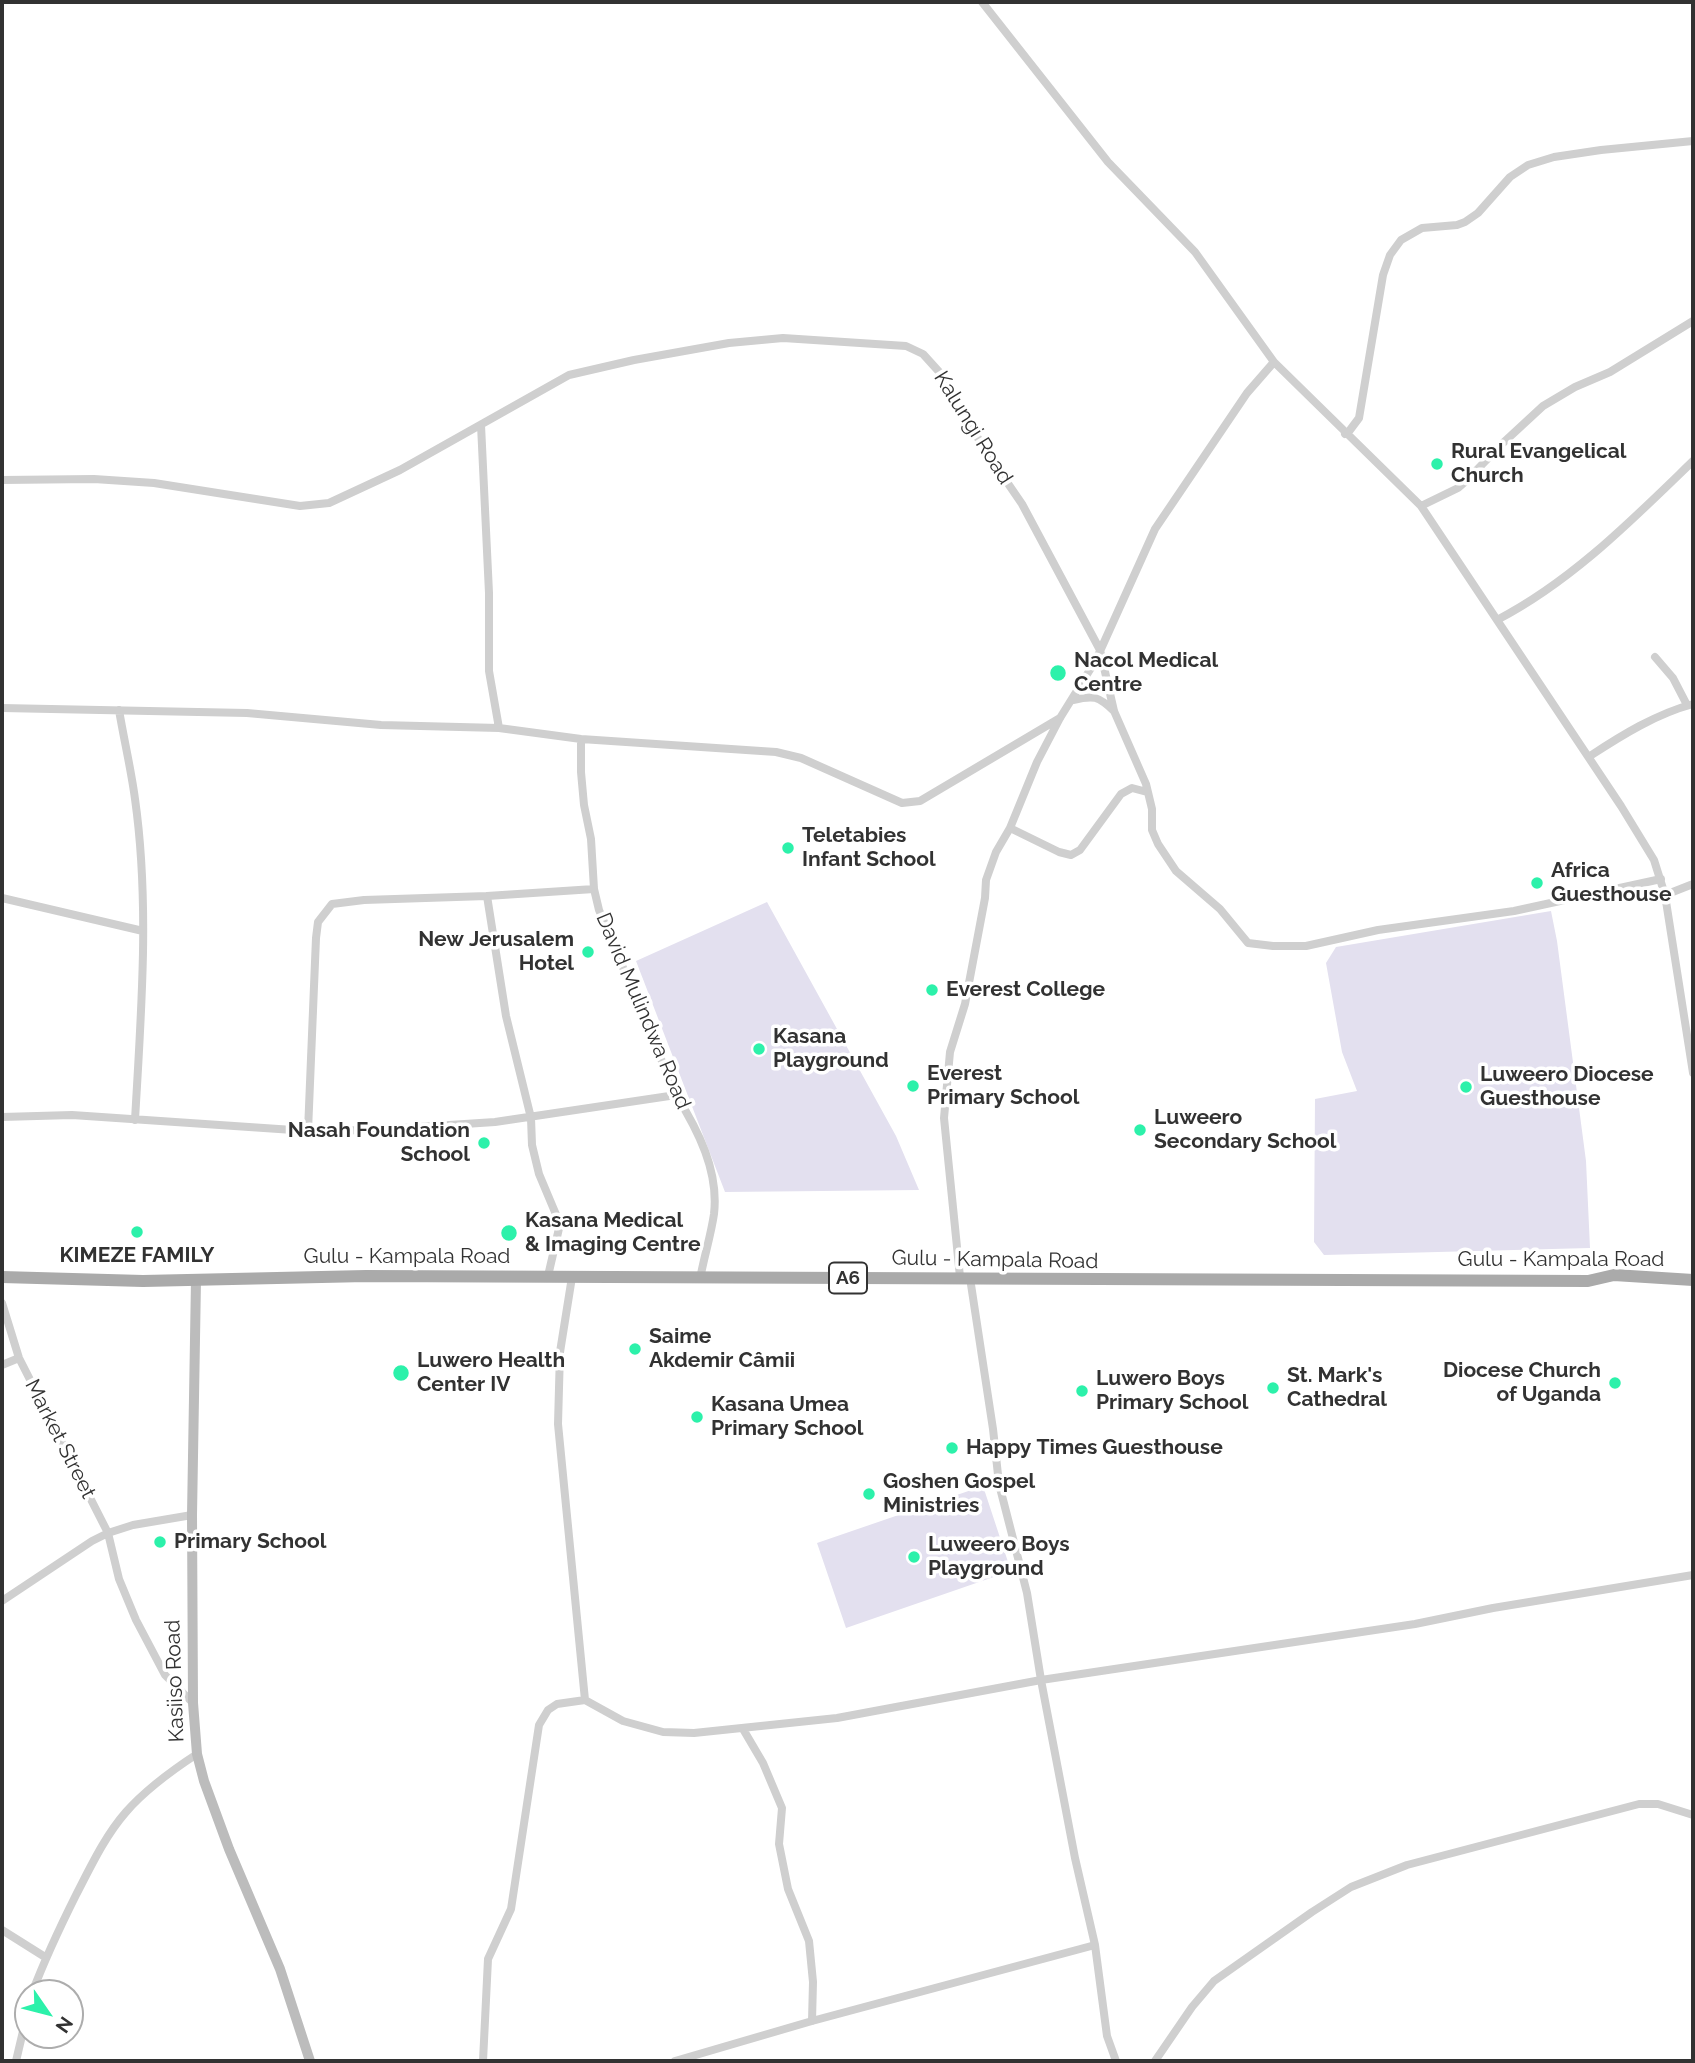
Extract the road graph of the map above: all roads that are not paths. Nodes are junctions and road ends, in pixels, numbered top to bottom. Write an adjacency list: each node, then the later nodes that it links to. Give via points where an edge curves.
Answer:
1 (982, 2): 4 (street, via 1108,162 1195,252)
2 (1693, 141): 6 (street, via 1539,160 1510,177 1465,222 1422,228 1401,240 1382,275 1359,418)
3 (1693, 321): 9 (street, via 1543,407 1458,488)
4 (1274, 362): 6 (street); 11 (street, via 1247,393 1155,528)
5 (481, 425): 8 (street, Kalungi Road, via 329,503 300,506 142,482); 11 (street, Kalungi Road, via 569,375 729,342 783,338 906,346 923,354 942,375 1022,505); 19 (street, via 489,671)
6 (1345, 434): 9 (street)
7 (1693, 461): 10 (street, via 1579,566 1529,603)
8 (2, 480)
9 (1421, 506): 10 (street)
10 (1496, 620): 21 (street)
11 (1100, 650): 13 (street); 17 (street, Kalungi Road)
12 (1655, 657): 14 (street)
13 (1073, 700): 17 (street, via 1092,696); 18 (street)
14 (1690, 704): 21 (street, via 1630,731)
15 (2, 708): 16 (street)
16 (119, 710): 19 (street); 30 (street, via 135,800)
17 (1114, 711): 22 (street, Kalungi Road)
18 (1060, 718): 20 (street, via 912,803 890,799 800,758 776,752); 23 (street)
19 (499, 728): 20 (street)
20 (581, 739): 26 (street, David Mulindwa Road, via 580,772)
21 (1590, 756): 24 (street, via 1641,837)
22 (1147, 792): 23 (street, via 1132,788 1121,794 1080,850 1071,855); 24 (street, Kalungi Road, via 1152,830 1176,871 1254,945 1306,946 1378,930 1567,901)
23 (1010, 828): 40 (street, via 989,868 969,986 948,1066 944,1118)
24 (1661, 879): 27 (street)
25 (1693, 884): 27 (street)
26 (594, 889): 28 (street); 32 (street, David Mulindwa Road, via 606,930)
27 (1665, 895): 31 (street)
28 (487, 896): 34 (street, via 506,1016); 36 (street, via 363,900 332,904 325,912 316,938)
29 (2, 898): 30 (street)
30 (143, 931): 35 (street)
31 (1693, 1073)
32 (676, 1095): 34 (street); 41 (street, David Mulindwa Road, via 702,1144 713,1188 713,1215)
33 (2, 1117): 35 (street)
34 (531, 1118): 36 (street); 37 (street, via 539,1174 560,1224)
35 (135, 1119): 36 (street)
36 (308, 1131)
37 (548, 1276): 39 (main road, Gulu - Kampala Road / A6); 42 (main road, Gulu - Kampala Road / A6)
38 (2, 1277): 42 (main road, Gulu - Kampala Road / A6)
39 (572, 1277): 41 (main road, Gulu - Kampala Road / A6); 52 (street, via 561,1352 558,1424)
40 (965, 1277): 41 (main road, Gulu - Kampala Road / A6); 43 (main road, Gulu - Kampala Road / A6, via 1588,1281 1614,1275); 51 (street, via 999,1484 1027,1593)
41 (700, 1279)
42 (196, 1280): 47 (main road, Kasiiso Road)
43 (1693, 1280)
44 (2, 1303): 45 (street, Market Street)
45 (19, 1358): 46 (street); 48 (street, Market Street)
46 (2, 1365)
47 (192, 1515): 48 (street); 53 (main road, Kasiiso Road)
48 (108, 1533): 50 (street); 53 (street, Market Street, via 119,1579 136,1620 165,1675)
49 (1693, 1575): 51 (street, via 1415,1624)
50 (2, 1601)
51 (1041, 1680): 54 (street, via 837,1718); 58 (street)
52 (584, 1700): 54 (street, via 623,1721 663,1732); 63 (street, via 557,1704 539,1725 511,1909 488,1959)
53 (193, 1703): 55 (main road, Kasiiso Road)
54 (743, 1729): 61 (street, via 782,1808 781,1855 788,1889 809,1941)
55 (197, 1754): 59 (street, via 148,1791 108,1834); 62 (main road, Kasiiso Road, via 229,1849 280,1969)
56 (1693, 1815): 66 (street, via 1658,1804 1631,1806 1407,1865 1352,1887 1214,1981)
57 (2, 1930): 59 (street)
58 (1096, 1945): 61 (street); 65 (street, via 1107,2036)
59 (45, 1957): 60 (street)
60 (37, 1979)
61 (812, 2021): 64 (street)
62 (310, 2061)
63 (483, 2061)
64 (675, 2061)
65 (1116, 2061)
66 (1154, 2061)

